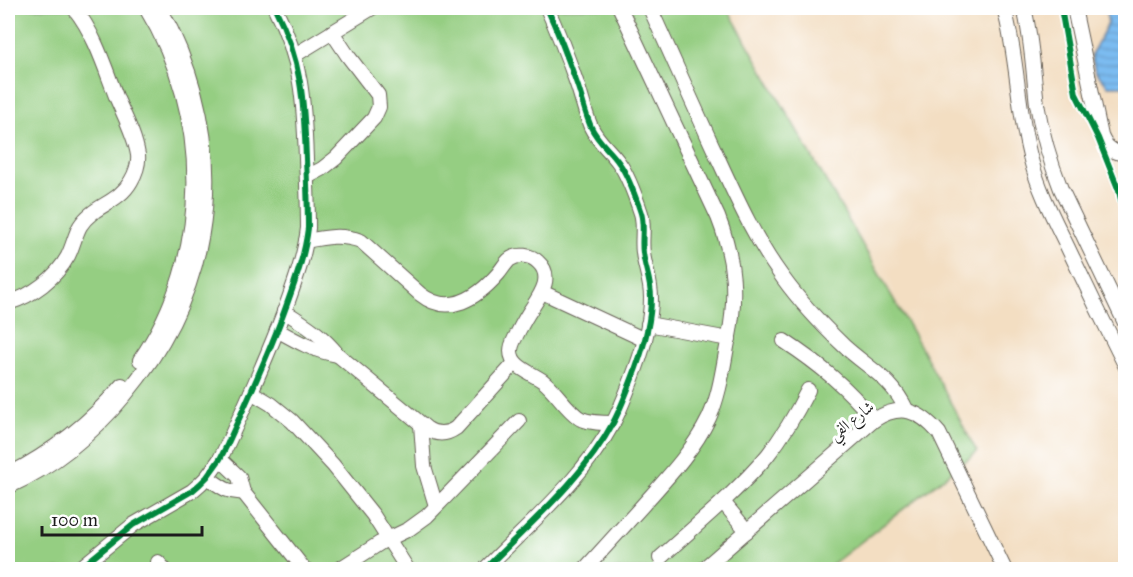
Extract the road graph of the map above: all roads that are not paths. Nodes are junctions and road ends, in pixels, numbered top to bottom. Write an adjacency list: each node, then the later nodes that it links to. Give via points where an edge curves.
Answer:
1 (74, 8): 18 (street, via 90,31 139,157 132,180 122,193 83,222 68,257 53,276 34,291)
2 (146, 8): 37 (street, via 179,76 192,136 194,204 181,272 155,336 132,373 72,435)
3 (160, 8): 39 (street, via 190,75 204,137 204,218 191,280 161,346 112,411 58,459)
4 (275, 8): 13 (street)
5 (372, 8): 12 (street)
6 (547, 8): 20 (street, via 592,127 619,162 640,211 643,256 651,288)
7 (620, 8): 23 (street, via 725,234 734,291)
8 (650, 8): 31 (street, via 758,241 813,315 892,386)
9 (1004, 8): 28 (street, via 1024,134 1037,181)
10 (1024, 8): 21 (street, via 1041,124 1053,168)
11 (1074, 8): 14 (street, via 1101,136 1108,148)
12 (332, 32): 13 (street); 15 (street, via 378,95 379,107 374,118 336,158)
13 (295, 55): 15 (street, via 305,109)
14 (1125, 153)
15 (307, 177): 16 (street)
16 (306, 241): 17 (street, via 333,236 361,241 424,298 442,304 470,298 509,260 522,255 544,269); 19 (street)
17 (542, 292): 24 (street); 27 (street, via 511,348)
18 (8, 303)
19 (285, 311): 22 (street); 26 (street, via 316,331)
20 (648, 324): 23 (street); 24 (street)
21 (1125, 325)
22 (277, 330): 26 (street, via 305,346); 30 (street)
23 (729, 339): 51 (street, via 715,402 694,443)
24 (645, 340): 34 (street)
25 (784, 341): 32 (street, via 842,385)
26 (338, 356): 35 (street)
27 (515, 363): 34 (street, via 543,381 576,416 590,422); 35 (street, via 453,430 435,433)
28 (1125, 367)
29 (808, 390): 41 (street, via 774,447)
30 (251, 392): 36 (street); 44 (street, via 281,411 311,441 360,498)
31 (907, 411): 32 (street, شارع الفي, via 896,410); 53 (street, via 920,415 939,433)
32 (874, 420): 43 (street, شارع الفي)
33 (519, 421): 42 (street)
34 (613, 423): 50 (street, via 574,477)
35 (421, 424): 42 (street, via 424,466)
36 (220, 459): 38 (street); 40 (street, via 239,477)
37 (8, 475)
38 (207, 477): 40 (street, via 227,491); 46 (street, via 134,525)
39 (8, 486)
40 (243, 492): 47 (street)
41 (723, 501): 43 (street); 45 (street)
42 (436, 506): 44 (street, via 417,524)
43 (747, 531): 52 (street, شارع الفي)
44 (388, 539): 48 (street); 49 (street)
45 (660, 558)
46 (78, 570)
47 (305, 570)
48 (338, 570)
49 (408, 570)
50 (484, 570)
51 (584, 570)
52 (702, 570)
53 (1005, 570)

